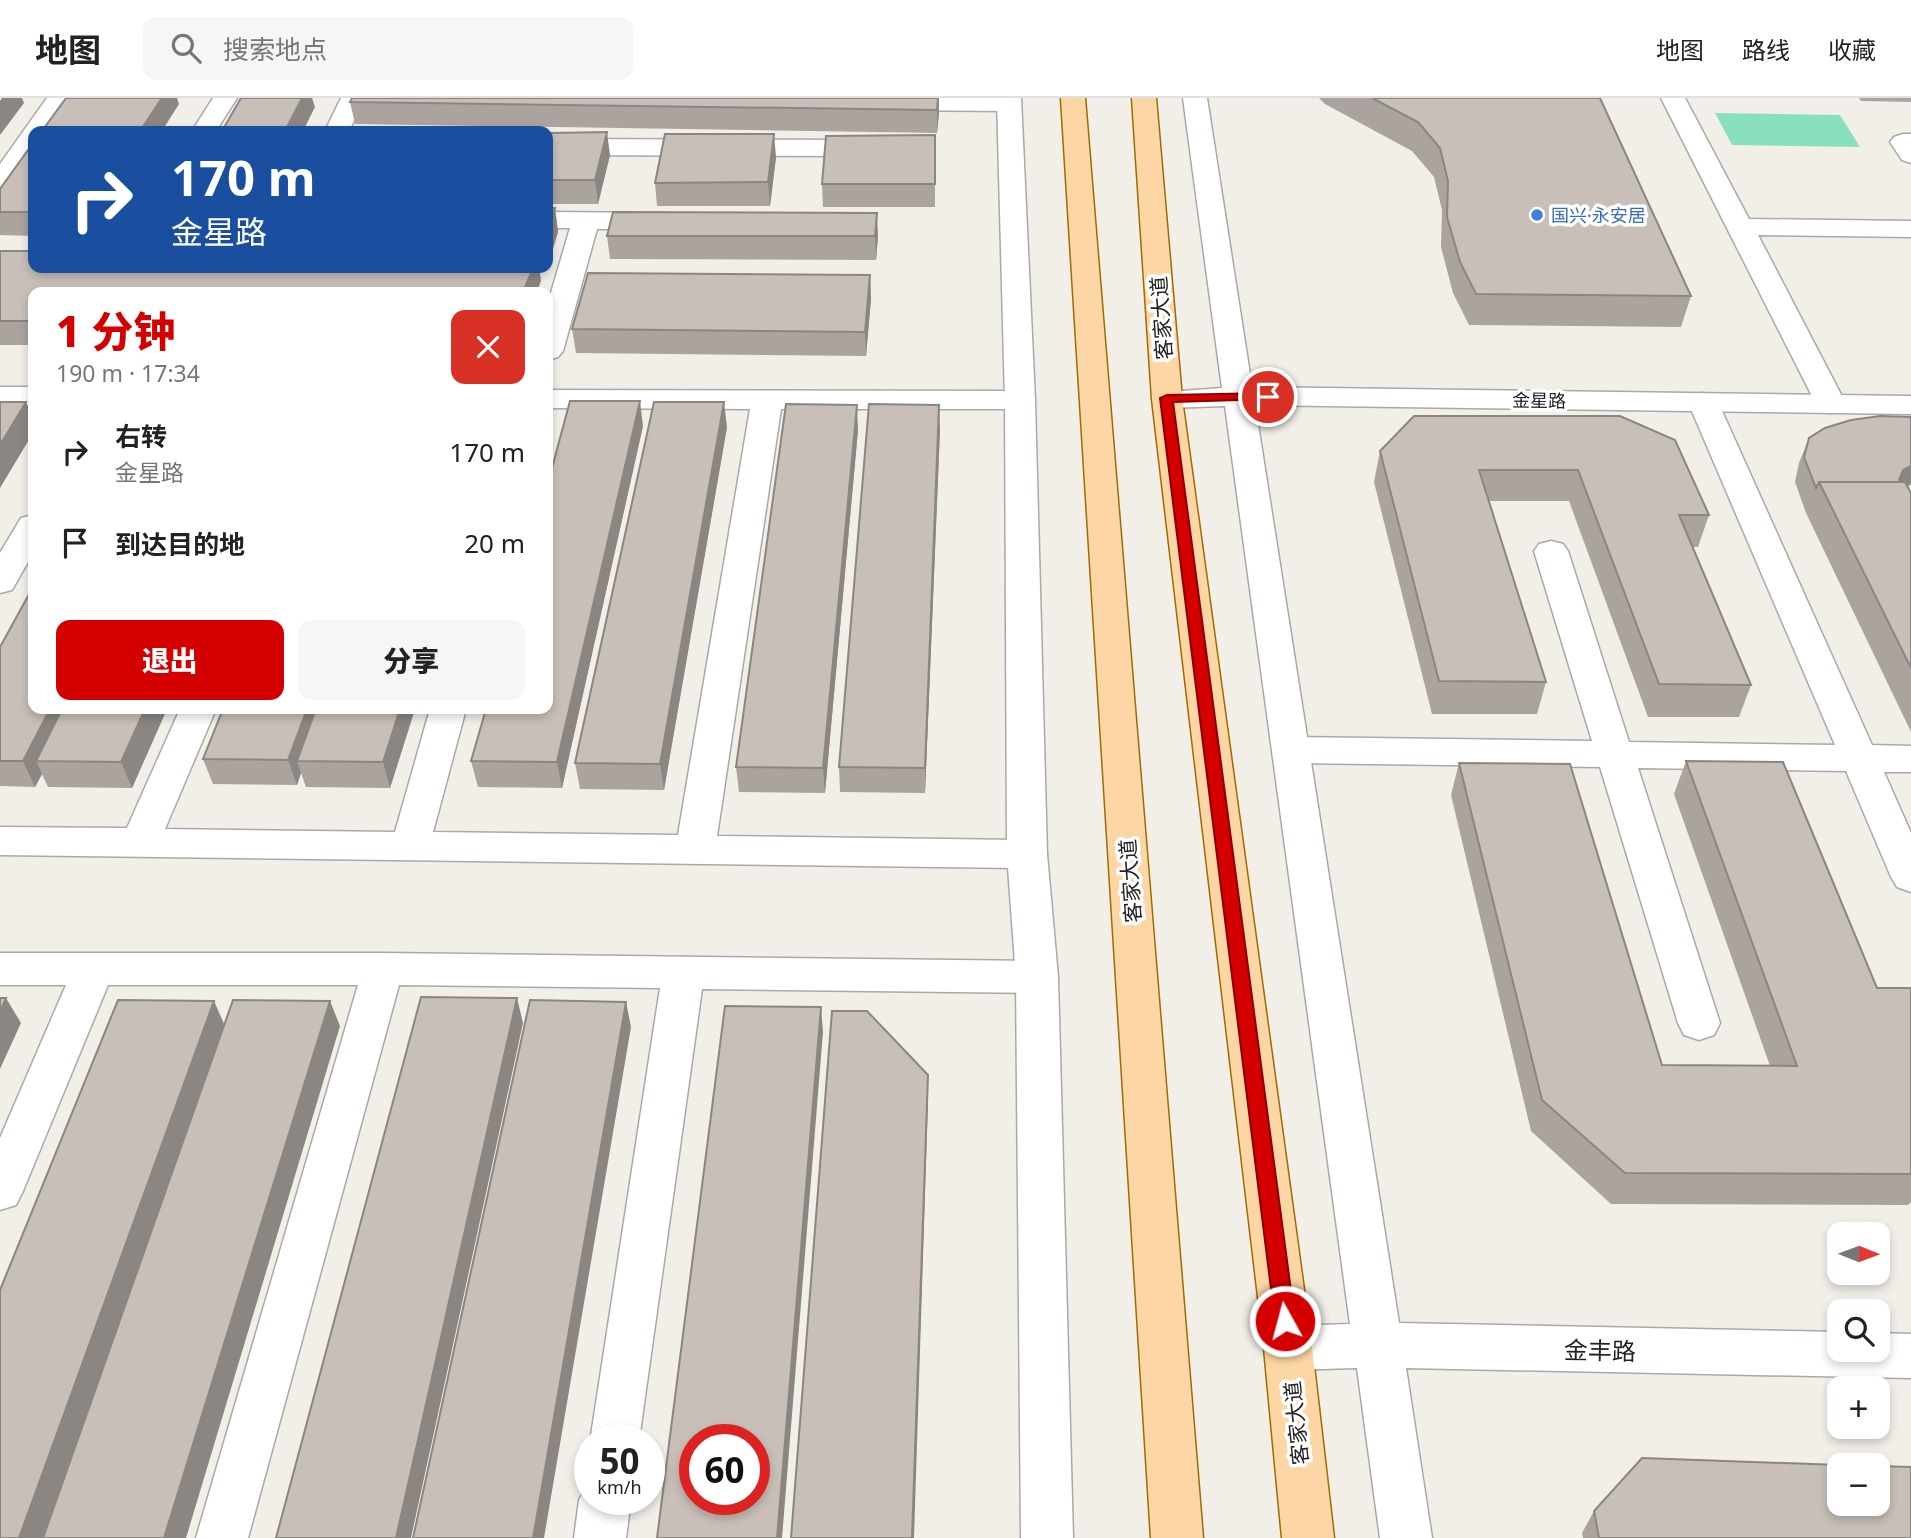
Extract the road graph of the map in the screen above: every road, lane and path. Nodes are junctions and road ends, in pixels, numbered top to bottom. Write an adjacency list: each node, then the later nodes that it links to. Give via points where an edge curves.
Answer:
1 (60, 98): 10 (street)
2 (225, 98): 11 (street)
3 (353, 98): 12 (street)
4 (1073, 98): 65 (main road, 客家大道)
5 (1144, 98): 28 (main road, 客家大道)
6 (1195, 98): 26 (street)
7 (1673, 98): 22 (street)
8 (1009, 101): 9 (street); 31 (street)
9 (856, 102)
10 (40, 126)
11 (207, 126)
12 (339, 126)
13 (1911, 142): 17 (street, via 1903,142)
14 (28, 143): 18 (street)
15 (553, 147): 16 (street)
16 (887, 148)
17 (1911, 155)
18 (0, 183)
19 (553, 220): 20 (street)
20 (586, 220): 21 (street); 24 (street)
21 (684, 221)
22 (1739, 227): 23 (street); 33 (street)
23 (1911, 229)
24 (553, 334)
25 (0, 396): 27 (street)
26 (1240, 396): 28 (street, 金星路); 32 (street, 金星路); 40 (street)
27 (28, 397)
28 (1167, 398): 58 (main road, 客家大道)
29 (767, 399): 30 (street); 31 (street); 47 (street)
30 (553, 400)
31 (1020, 400): 48 (street)
32 (1703, 402): 33 (street, 金星路); 42 (street)
33 (1831, 404): 34 (street, 金星路)
34 (1911, 405)
35 (28, 534): 37 (street)
36 (1550, 551): 41 (street)
37 (0, 582)
38 (196, 714): 45 (street)
39 (447, 714): 46 (street)
40 (1291, 750): 41 (street); 57 (street)
41 (1615, 754): 42 (street); 55 (street)
42 (1859, 757): 43 (street); 49 (street)
43 (1911, 759)
44 (0, 841): 45 (street)
45 (140, 842): 46 (street)
46 (410, 846): 47 (street)
47 (695, 849): 48 (street)
48 (1027, 854): 54 (street)
49 (1911, 877)
50 (0, 969): 52 (street)
51 (383, 969): 52 (street); 53 (street); 62 (street)
52 (93, 970): 56 (street)
53 (683, 974): 54 (street); 60 (street)
54 (1037, 977): 64 (street)
55 (1699, 1023)
56 (0, 1191)
57 (1377, 1345): 58 (street, 金丰路); 59 (street, 金丰路); 67 (street)
58 (1288, 1348): 66 (main road, 客家大道)
59 (1911, 1356)
60 (616, 1424)
61 (603, 1515): 63 (street)
62 (222, 1538)
63 (600, 1538)
64 (1046, 1538)
65 (1177, 1538)
66 (1308, 1538)
67 (1406, 1538)

